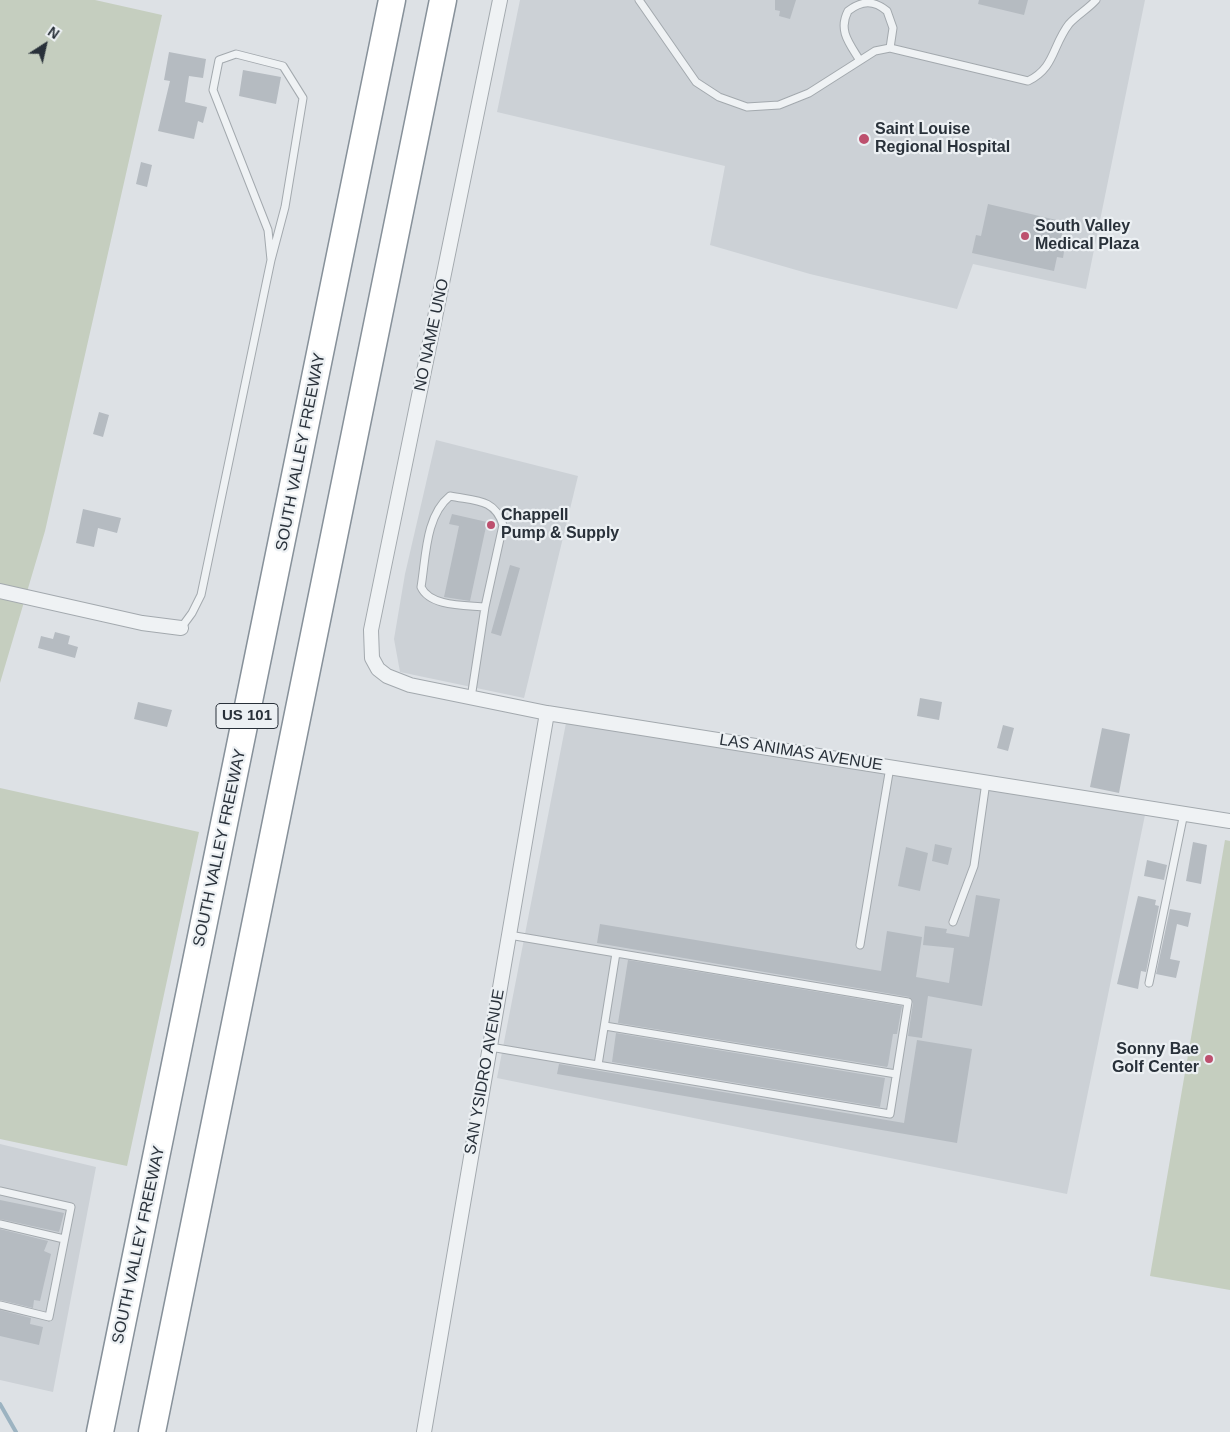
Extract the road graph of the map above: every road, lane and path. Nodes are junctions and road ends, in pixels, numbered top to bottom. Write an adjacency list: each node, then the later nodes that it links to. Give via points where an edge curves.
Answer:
1 (392, 0): 32 (highway, SOUTH VALLEY FREEWAY / US 101)
2 (443, 0): 33 (highway, US 101)
3 (500, 0): 12 (street, NO NAME UNO, via 371,630 372,658)
4 (640, 0): 7 (lane, via 696,82 719,97 747,107 779,105 809,93)
5 (1096, 0): 6 (lane, via 1070,23 1050,63 1040,75 1028,81)
6 (890, 48): 7 (lane); 7 (lane, via 893,28 887,11 872,2 863,2 848,11 843,28)
7 (859, 59)
8 (271, 260): 8 (lane, via 285,207 303,98 283,66 236,54 219,60 213,90 268,230); 11 (lane, via 201,595)
9 (0, 591): 11 (street, via 142,623)
10 (485, 608): 10 (lane, via 503,525 500,515 490,504 450,496 434,515 421,587 424,595 435,600); 13 (lane)
11 (181, 628)
12 (378, 669): 13 (street, LAS ANIMAS AVENUE, via 410,685)
13 (471, 698): 14 (street, LAS ANIMAS AVENUE)
14 (547, 713): 15 (street, LAS ANIMAS AVENUE); 20 (street, SAN YSIDRO AVENUE)
15 (890, 767): 16 (street, LAS ANIMAS AVENUE); 21 (lane)
16 (986, 782): 17 (street, LAS ANIMAS AVENUE); 19 (lane, via 974,866)
17 (1184, 813): 18 (street, LAS ANIMAS AVENUE); 23 (lane)
18 (1230, 821)
19 (953, 922)
20 (509, 936): 22 (lane); 25 (street, SAN YSIDRO AVENUE)
21 (860, 945)
22 (616, 954): 24 (lane); 27 (lane, via 908,1002)
23 (1149, 983)
24 (605, 1026): 26 (lane); 27 (lane)
25 (490, 1047): 26 (lane); 34 (street, SAN YSIDRO AVENUE)
26 (598, 1065): 27 (lane, via 890,1114)
27 (896, 1074)
28 (0, 1191): 30 (lane, via 71,1207)
29 (0, 1224): 30 (lane)
30 (64, 1239): 31 (lane, via 48,1317)
31 (0, 1305)
32 (100, 1432)
33 (152, 1432)
34 (424, 1432)

